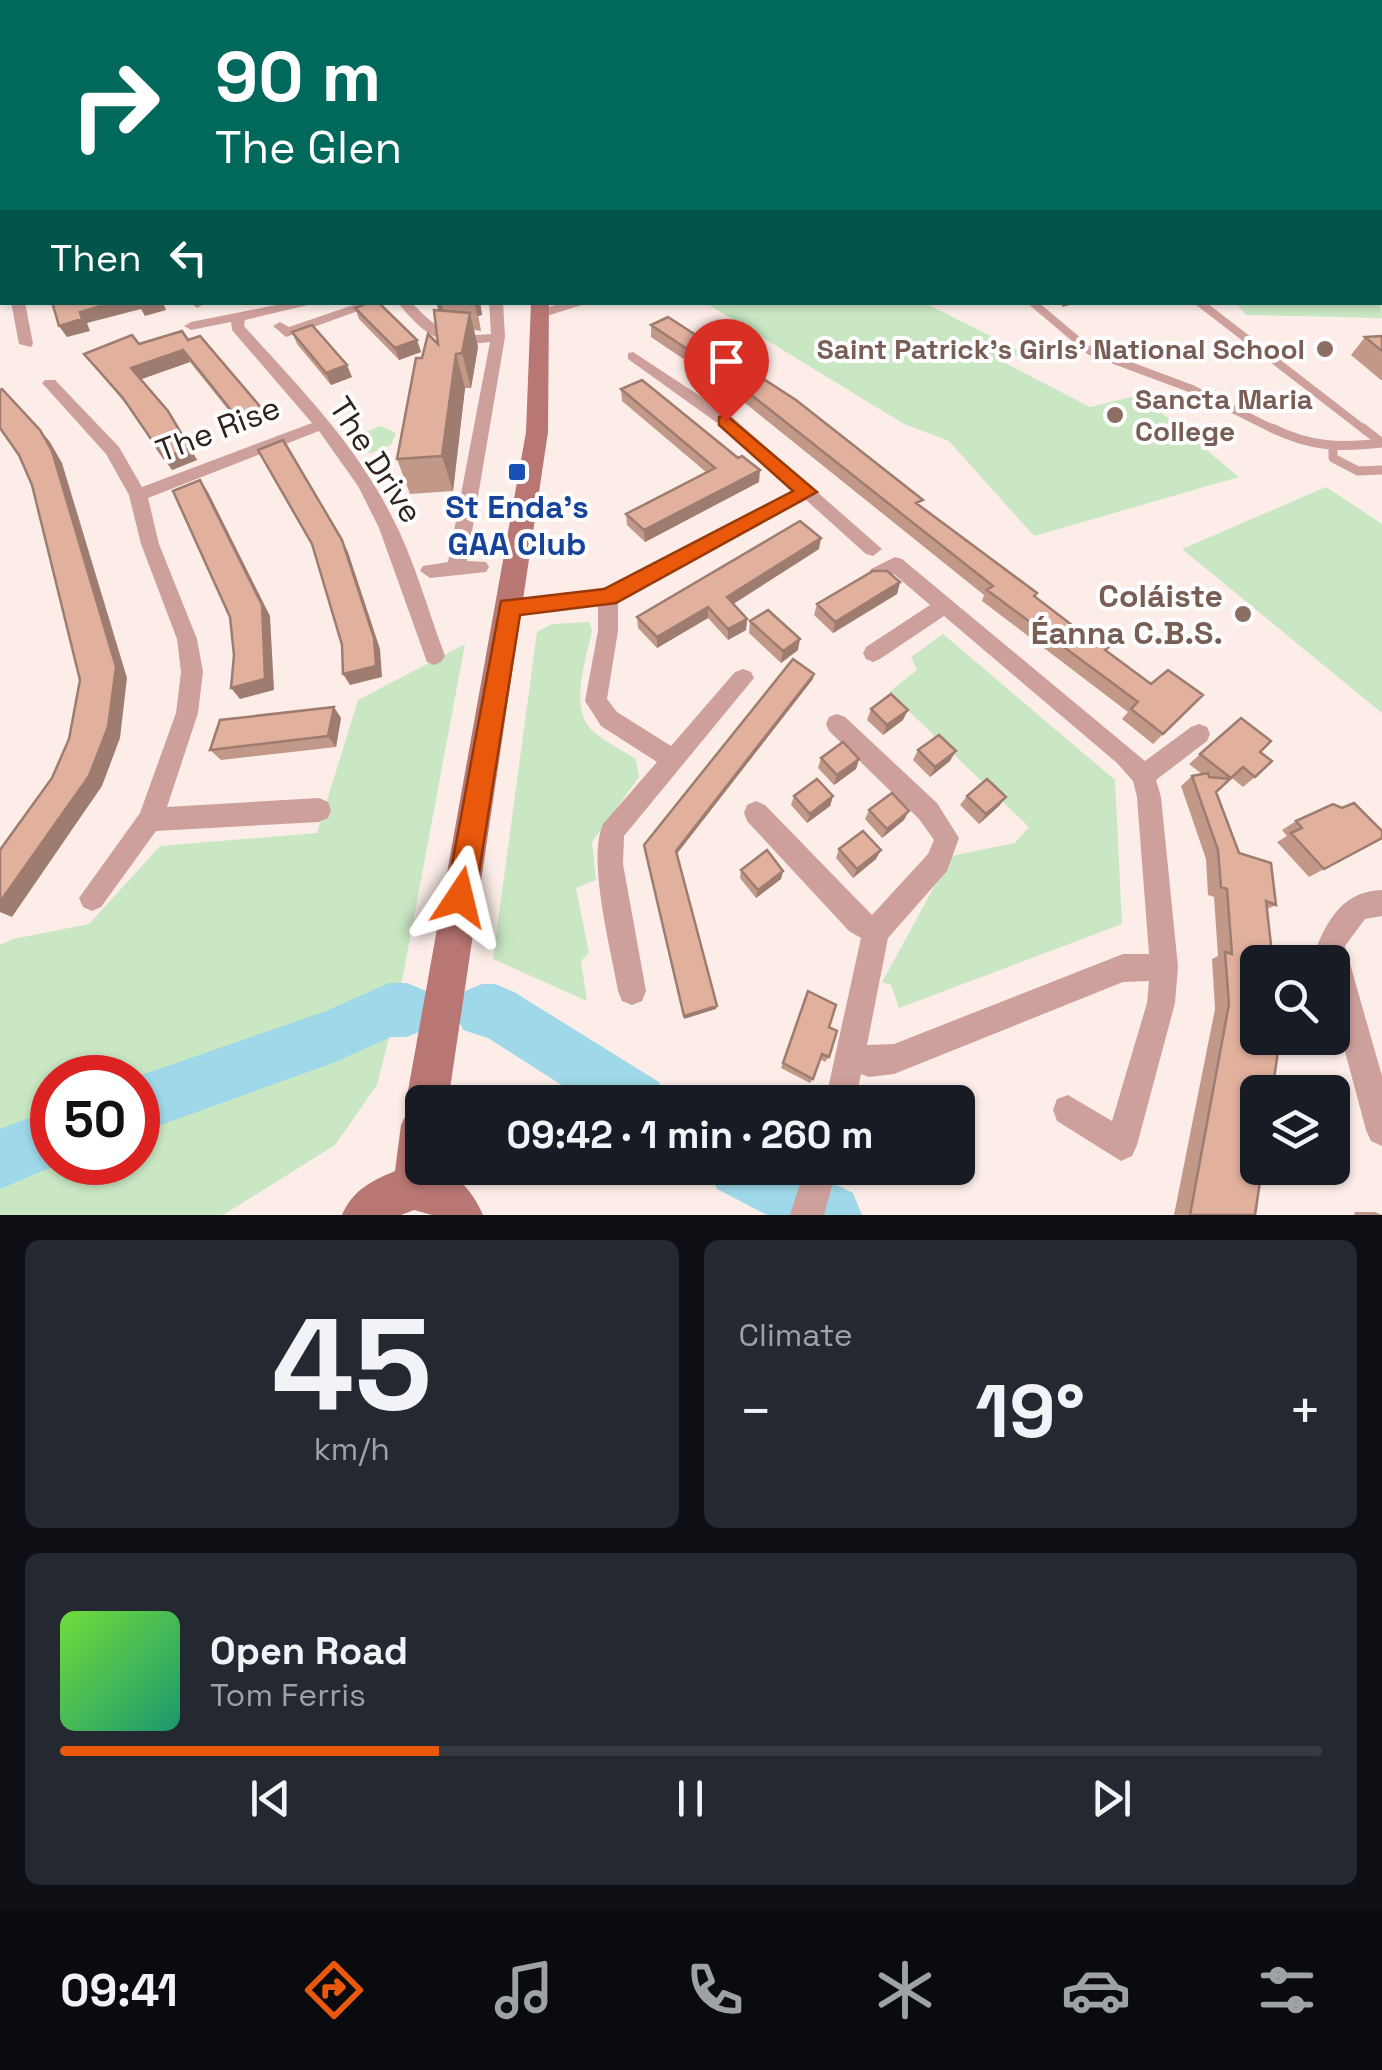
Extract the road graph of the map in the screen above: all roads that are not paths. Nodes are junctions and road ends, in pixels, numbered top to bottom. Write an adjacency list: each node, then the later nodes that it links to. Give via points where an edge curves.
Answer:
1 (19, 305): 13 (street)
2 (299, 305): 9 (street)
3 (368, 305): 11 (street, via 286,334)
4 (406, 305): 12 (street, via 440,338)
5 (496, 305): 12 (street)
6 (1036, 305): 18 (lane, via 1090,351 1192,389 1282,434)
7 (1202, 305): 17 (lane)
8 (540, 308): 27 (main road, via 537,432)
9 (238, 317): 10 (street); 16 (street, The Drive, via 236,326)
10 (191, 326)
11 (280, 326)
12 (498, 338): 23 (street)
13 (26, 344)
14 (633, 356): 20 (street, via 726,421)
15 (50, 383): 21 (street, The Rise, via 113,451)
16 (322, 425): 21 (street, The Rise); 29 (street, The Drive, via 378,506 404,561)
17 (1382, 443): 18 (lane)
18 (1334, 447): 19 (lane, via 1332,458 1358,471)
19 (1382, 470)
20 (807, 492): 25 (street); 26 (street, via 876,562 894,564)
21 (138, 495): 37 (street, The Rise, via 188,640 192,672 186,713)
22 (479, 567): 23 (street)
23 (456, 569): 24 (street)
24 (430, 572)
25 (608, 597): 27 (street); 33 (street, via 596,702 609,720)
26 (944, 606): 28 (street); 34 (street)
27 (510, 607): 44 (main road)
28 (873, 653)
29 (434, 656)
30 (742, 678): 33 (street)
31 (837, 724): 40 (street, via 948,838 938,862)
32 (1199, 734): 34 (street)
33 (672, 759): 42 (street, via 612,832 610,864)
34 (1143, 776): 41 (street)
35 (319, 810): 37 (street)
36 (756, 813): 40 (street, via 858,922)
37 (150, 820): 38 (street, The Rise)
38 (92, 898)
39 (1382, 903): 47 (street, via 1368,902 1342,920 1331,946)
40 (876, 931): 43 (street)
41 (1164, 966): 43 (street, via 1124,968 894,1059 869,1062); 46 (street, via 1161,1003 1121,1145)
42 (632, 992)
43 (852, 1054): 45 (street)
44 (430, 1085)
45 (844, 1085)
46 (1068, 1110)
47 (1382, 1130)
48 (817, 1185): 52 (street)
49 (416, 1186): 50 (main road, via 385,1196); 51 (main road, via 439,1191)
50 (365, 1215)
51 (460, 1215)
52 (807, 1215)

